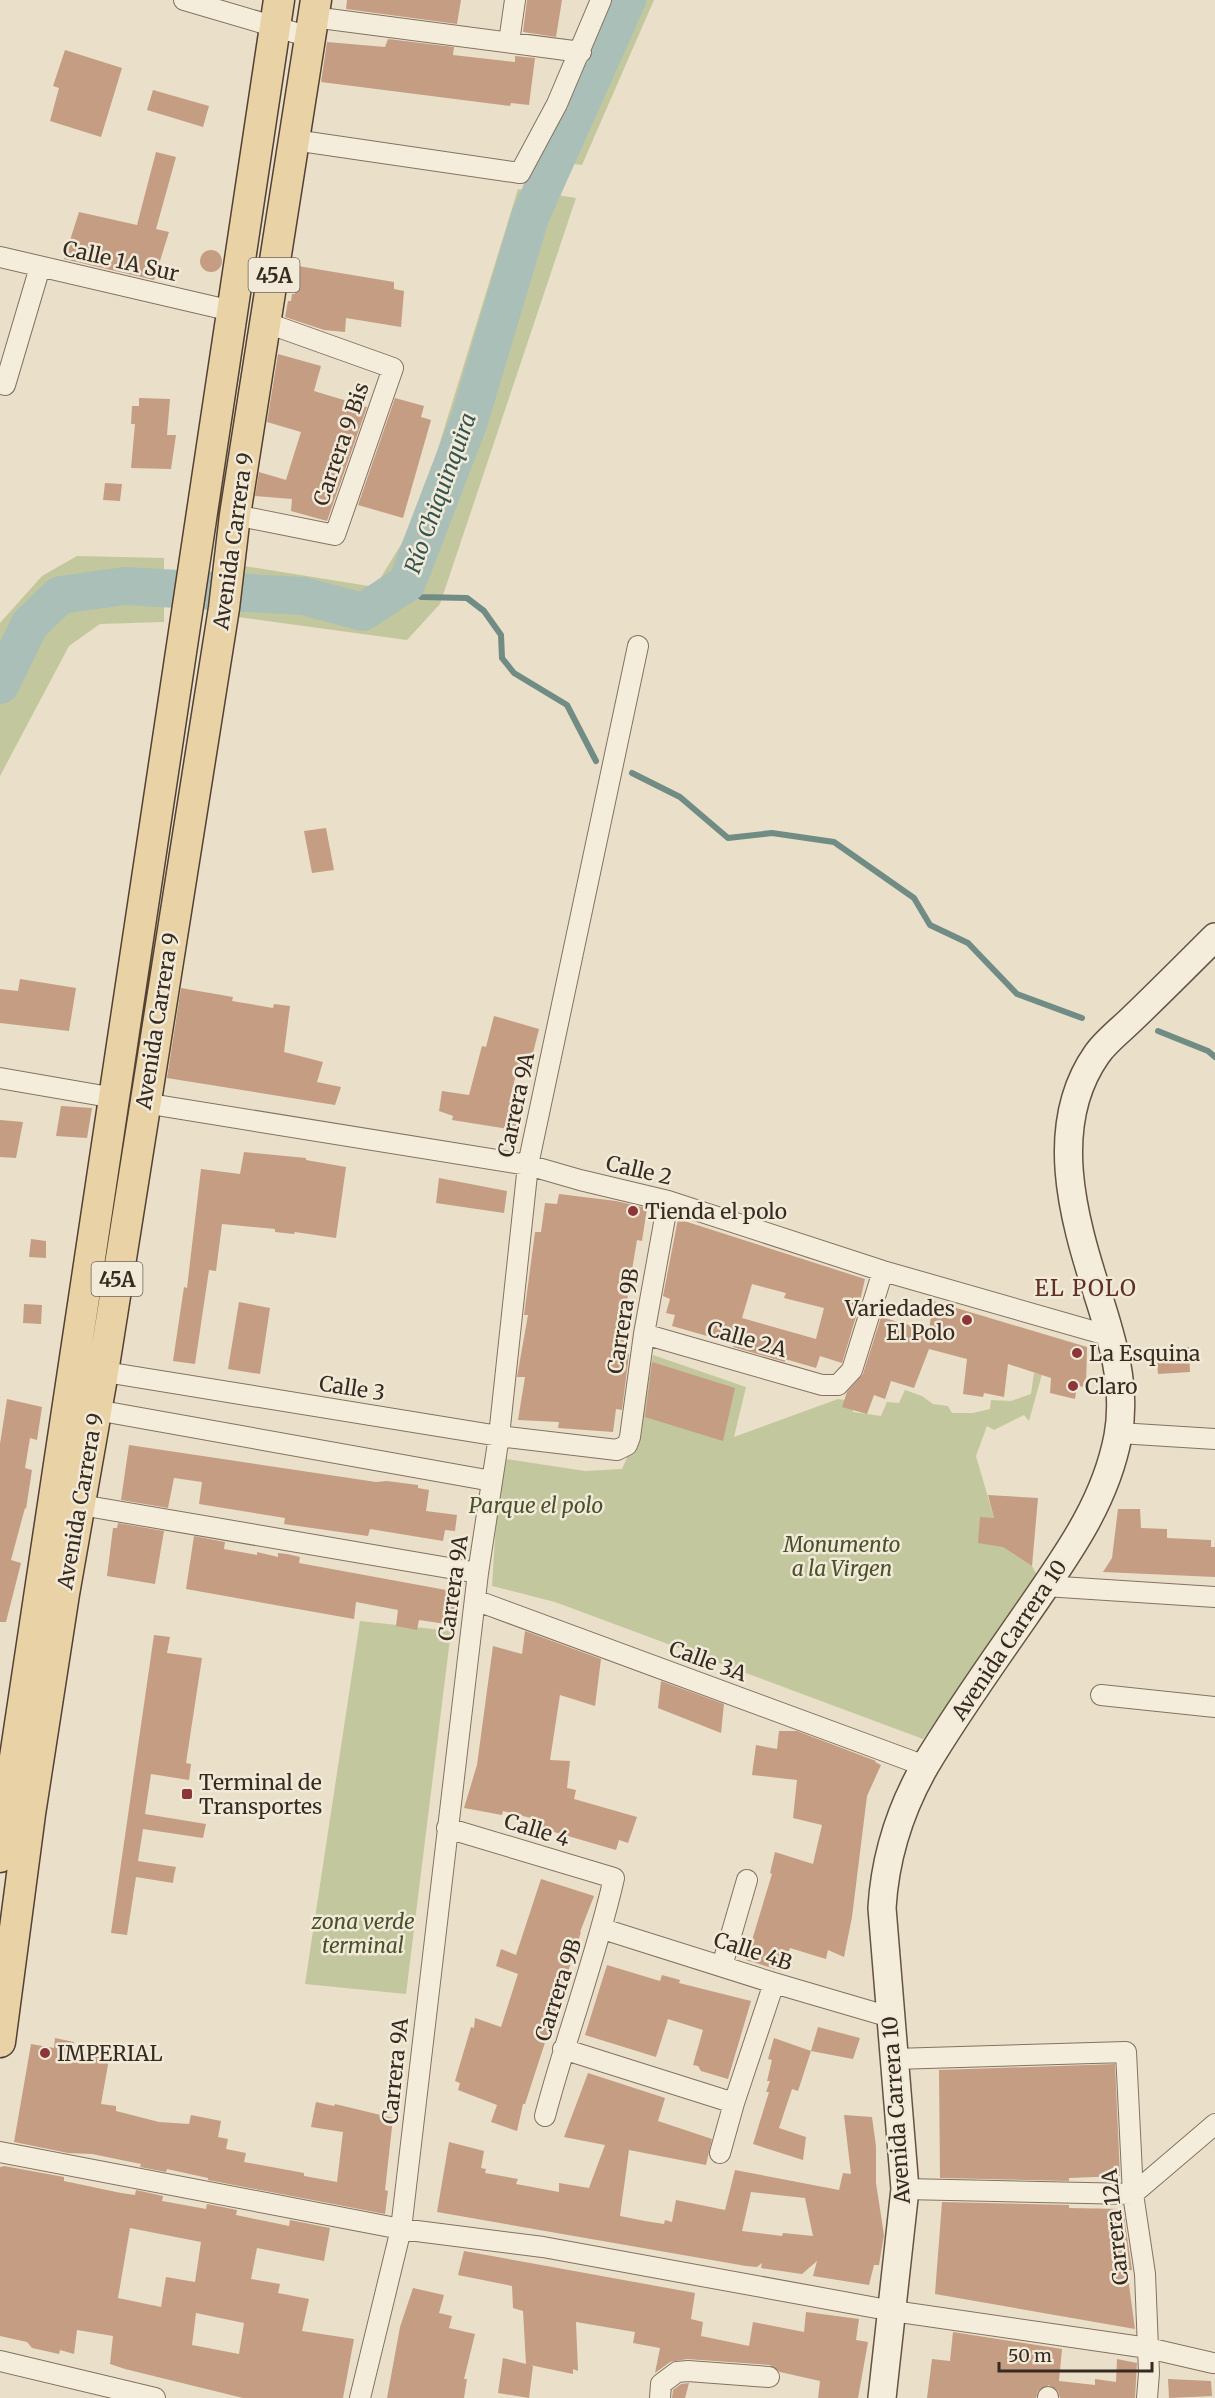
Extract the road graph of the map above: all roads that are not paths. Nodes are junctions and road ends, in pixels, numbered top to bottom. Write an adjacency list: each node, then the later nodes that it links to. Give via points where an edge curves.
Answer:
1 (184, 0): 4 (street)
2 (515, 0): 6 (street)
3 (601, 0): 7 (street)
4 (277, 13): 5 (street); 11 (main road, Avenida Carrera 9 / 45A)
5 (313, 18): 6 (street); 8 (main road, Avenida Carrera 9 / 45A)
6 (510, 42): 7 (street)
7 (580, 52): 8 (street, via 520,173)
8 (294, 140): 12 (main road, Avenida Carrera 9 / 45A)
9 (0, 257): 10 (street, Calle 1A Sur)
10 (40, 267): 11 (street, Calle 1A Sur); 13 (street)
11 (232, 311): 18 (main road, Avenida Carrera 9 / 45A)
12 (267, 323): 14 (main road, Avenida Carrera 9 / 45A); 14 (street, Carrera 9 Bis, via 393,368 335,535)
13 (5, 385)
14 (235, 515): 19 (main road, Avenida Carrera 9 / 45A, via 224,608)
15 (638, 646): 20 (street, Carrera 9A)
16 (1215, 938): 24 (main road, Avenida Carrera 10, via 1097,1053 1073,1105 1070,1189)
17 (0, 1078): 18 (street)
18 (115, 1098): 25 (main road, Avenida Carrera 9 / 45A)
19 (144, 1103): 20 (street, Calle 2); 25 (main road, Avenida Carrera 9 / 45A)
20 (528, 1165): 21 (street, Calle 2); 28 (street, Carrera 9A)
21 (668, 1201): 22 (street, Calle 2); 23 (street, Carrera 9B)
22 (883, 1271): 23 (street, Calle 2A, via 852,1370 838,1385 822,1385); 24 (street, Calle 2)
23 (644, 1334): 30 (street, Carrera 9B, via 630,1437)
24 (1110, 1336): 27 (main road, Avenida Carrera 10, via 1120,1384)
25 (88, 1369): 26 (main road, Avenida Carrera 9 / 45A); 28 (street, Calle 3); 40 (main road, Avenida Carrera 9 / 45A)
26 (96, 1410): 31 (street); 32 (main road, Avenida Carrera 9 / 45A)
27 (1119, 1433): 29 (street); 34 (main road, Avenida Carrera 10, via 1112,1463 1088,1522)
28 (499, 1436): 30 (street, Calle 3, via 610,1451); 31 (street, Carrera 9A)
29 (1215, 1439)
30 (623, 1448)
31 (492, 1481): 33 (street, Carrera 9A)
32 (81, 1505): 33 (street); 40 (main road, Avenida Carrera 9 / 45A)
33 (478, 1574): 36 (street, Carrera 9A)
34 (1046, 1586): 35 (street); 39 (main road, Avenida Carrera 10)
35 (1215, 1597)
36 (475, 1600): 39 (street, Calle 3A); 41 (street, Carrera 9A)
37 (1101, 1695): 38 (street)
38 (1215, 1707)
39 (925, 1766): 48 (main road, Avenida Carrera 10, via 904,1809 884,1877 882,1908)
40 (13, 1807): 42 (main road, Avenida Carrera 9 / 45A); 49 (main road, Avenida Carrera 9 / 45A)
41 (447, 1828): 43 (street, Calle 4); 59 (street, Carrera 9A)
42 (0, 1857)
43 (614, 1878): 45 (street, Carrera 9B)
44 (747, 1880): 46 (street)
45 (603, 1929): 46 (street, Calle 4B); 50 (street, Carrera 9B)
46 (722, 1966): 47 (street, Calle 4B)
47 (774, 1983): 48 (street, Calle 4B); 52 (street)
48 (890, 2017): 51 (main road, Avenida Carrera 10)
49 (0, 2042)
50 (563, 2049): 52 (street); 53 (street, Carrera 9B)
51 (894, 2059): 57 (main road, Avenida Carrera 10); 58 (street, Carrera 12A, via 1126,2052)
52 (734, 2103): 56 (street)
53 (545, 2116)
54 (1215, 2124): 58 (street)
55 (0, 2152): 59 (street)
56 (720, 2153)
57 (905, 2189): 58 (street); 60 (main road, Avenida Carrera 10)
58 (1133, 2194): 61 (street, Carrera 12A, via 1145,2274)
59 (401, 2229): 60 (street, via 543,2247); 66 (street, Carrera 9A)
60 (893, 2311): 61 (street); 68 (main road, Avenida Carrera 10)
61 (1148, 2348): 63 (street); 69 (street, Carrera 12A)
62 (0, 2361): 65 (street)
63 (1213, 2363)
64 (769, 2377): 67 (street, via 677,2372 661,2384)
65 (155, 2398)
66 (360, 2398)
67 (660, 2398)
68 (882, 2398)
69 (1147, 2398)

